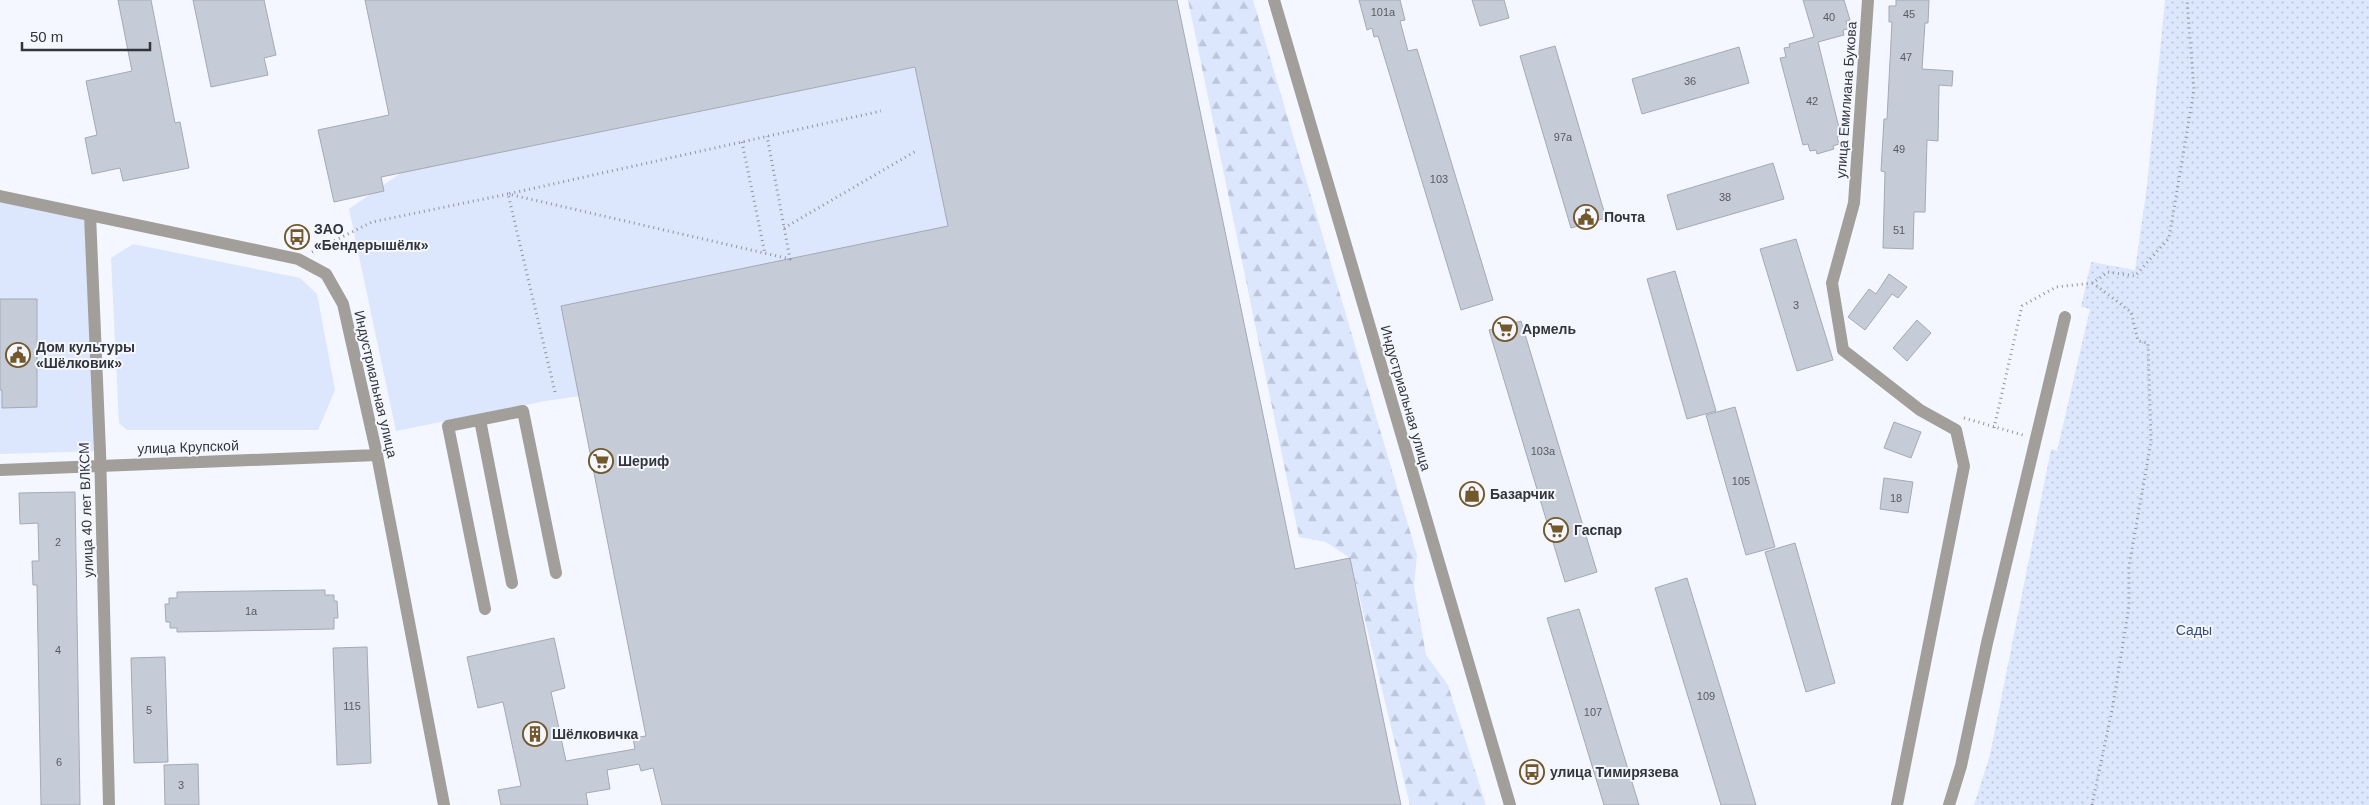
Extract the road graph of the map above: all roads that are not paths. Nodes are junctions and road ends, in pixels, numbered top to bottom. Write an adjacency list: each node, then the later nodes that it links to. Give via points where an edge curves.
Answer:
1 (1274, 0): 15 (street, Индустриальная улица)
2 (1868, 0): 16 (street, улица Емилиана Букова, via 1854,203 1832,284 1843,350 1920,410 1956,430 1964,466)
3 (0, 196): 4 (street, Индустриальная улица)
4 (90, 215): 7 (street, Индустриальная улица, via 298,259 326,274 343,304); 8 (street, улица 40 лет ВЛКСМ)
5 (2065, 317): 17 (street, via 1961,766)
6 (480, 420): 10 (street, via 523,412); 11 (street); 12 (street, via 448,426)
7 (378, 456): 8 (street, улица Крупской); 14 (street, Индустриальная улица)
8 (99, 466): 9 (street, улица Крупской); 13 (street, улица 40 лет ВЛКСМ)
9 (0, 470)
10 (556, 573)
11 (512, 583)
12 (485, 609)
13 (109, 805)
14 (444, 805)
15 (1510, 805)
16 (1896, 805)
17 (1949, 805)

